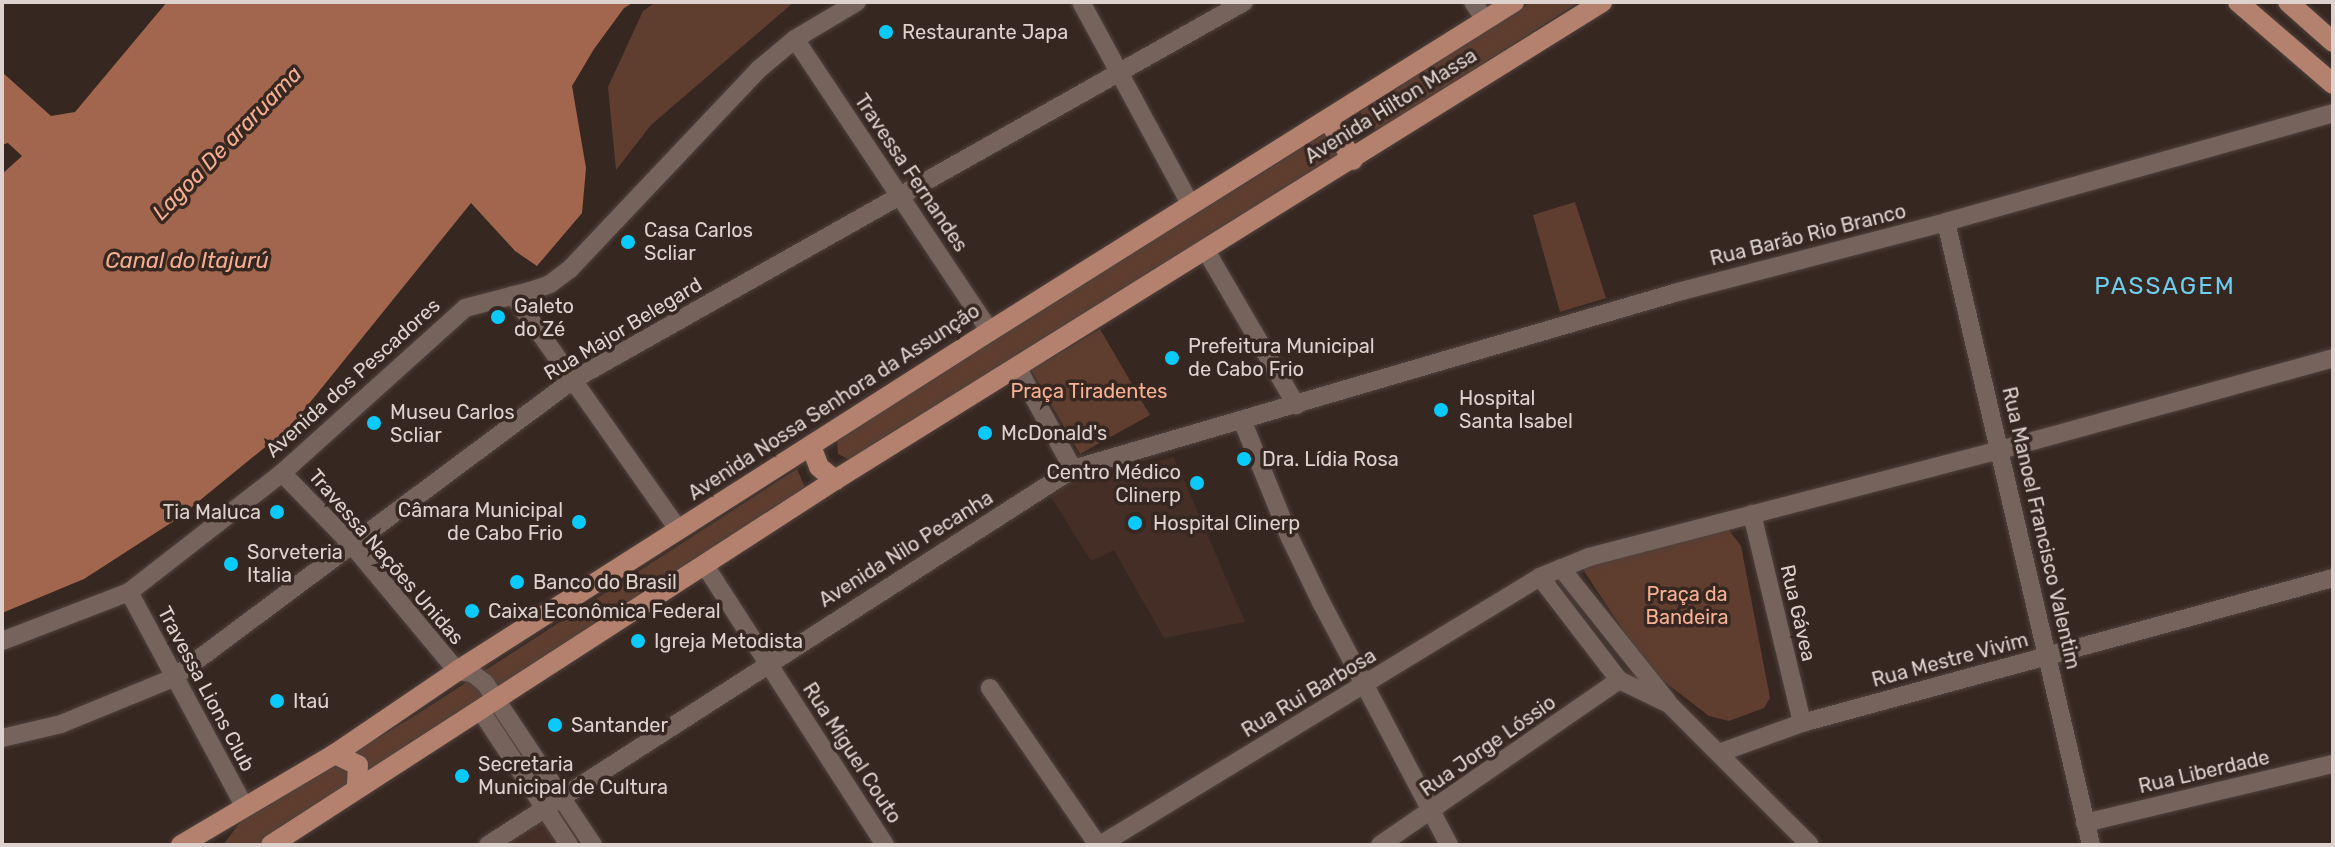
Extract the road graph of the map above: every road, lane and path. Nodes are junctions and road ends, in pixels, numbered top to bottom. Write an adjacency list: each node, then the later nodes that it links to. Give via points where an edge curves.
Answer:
1 (857, 2): 10 (street, Avenida dos Pescadores)
2 (1081, 2): 12 (street)
3 (1244, 2): 12 (street, Rua Major Belegard)
4 (1473, 2): 9 (street)
5 (1514, 2): 9 (main road, Avenida Nossa Senhora da Assunção)
6 (1602, 2): 16 (main road, Avenida Hilton Massa)
7 (2238, 2): 13 (main road)
8 (2288, 2): 11 (main road)
9 (1485, 20): 15 (main road, Avenida Nossa Senhora da Assunção)
10 (795, 39): 17 (street, Travessa Fernandes); 21 (street, Avenida dos Pescadores, via 758,70 570,269 550,284)
11 (2333, 42)
12 (1119, 73): 17 (street, Rua Major Belegard); 18 (street)
13 (2333, 84)
14 (2333, 113): 19 (street, Rua Barão Rio Branco)
15 (1328, 120): 16 (main road); 18 (main road, Avenida Nossa Senhora da Assunção)
16 (1353, 160): 20 (main road, Avenida Hilton Massa)
17 (900, 195): 22 (street, Travessa Fernandes); 25 (street, Rua Major Belegard)
18 (1190, 204): 22 (main road, Avenida Nossa Senhora da Assunção)
19 (1946, 222): 26 (street, Rua Barão Rio Branco, via 1678,292); 29 (street, Rua Manoel Francisco Valentim)
20 (1205, 249): 24 (main road); 26 (street)
21 (513, 295): 25 (street); 31 (street, Avenida dos Pescadores, via 465,308)
22 (990, 331): 28 (main road, Avenida Nossa Senhora da Assunção)
23 (2333, 358): 29 (street, Rua Rui Barbosa)
24 (1017, 367): 30 (street); 32 (main road)
25 (573, 380): 34 (street); 35 (street, Rua Major Belegard)
26 (1296, 405): 27 (street, Avenida Nilo Pecanha)
27 (1242, 420): 30 (street, Avenida Nilo Pecanha); 47 (street, via 1290,538)
28 (811, 446): 32 (main road, via 819,467); 34 (main road, Avenida Nossa Senhora da Assunção)
29 (2000, 450): 33 (street, Rua Rui Barbosa); 42 (street, Rua Manoel Francisco Valentim)
30 (1073, 469): 43 (street, Avenida Nilo Pecanha)
31 (282, 473): 35 (street, Travessa Nações Unidas); 40 (street, Avenida dos Pescadores)
32 (835, 480): 36 (main road)
33 (1752, 514): 37 (street, Rua Rui Barbosa); 51 (street, Rua Gávea)
34 (679, 530): 44 (main road, Avenida Nossa Senhora da Assunção)
35 (353, 546): 44 (street, Travessa Nações Unidas); 45 (street, Rua Major Belegard)
36 (704, 564): 43 (street, Rua Miguel Couto); 50 (main road)
37 (1561, 568): 38 (street, Rua Rui Barbosa); 49 (street)
38 (1540, 577): 46 (street); 47 (street, Rua Rui Barbosa)
39 (2333, 578): 42 (street, Rua Mestre Vivim)
40 (129, 592): 41 (street, Avenida dos Pescadores); 45 (street, Travessa Lions Club)
41 (2, 641)
42 (2049, 656): 51 (street, Rua Mestre Vivim); 61 (street, Rua Manoel Francisco Valentim)
43 (767, 663): 57 (street, Avenida Nilo Pecanha); 68 (street, Rua Miguel Couto)
44 (457, 671): 50 (street, Travessa Nações Unidas, via 472,673); 54 (main road, Avenida Nossa Senhora da Assunção)
45 (173, 678): 52 (street, Rua Major Belegard, via 61,724); 58 (street, Travessa Lions Club)
46 (1619, 680): 49 (street); 60 (street, Rua Jorge Lóssio)
47 (1365, 685): 60 (street); 69 (street, Rua Rui Barbosa)
48 (990, 688): 69 (street)
49 (1669, 704): 53 (street)
50 (489, 705): 56 (main road); 57 (street); 59 (street)
51 (1802, 723): 53 (street, Rua Mestre Vivim)
52 (2, 738)
53 (1719, 753): 72 (street)
54 (335, 754): 56 (main road, via 358,765); 58 (main road, Avenida Nossa Senhora da Assunção)
55 (2333, 764): 61 (street, Rua Liberdade)
56 (357, 787): 63 (main road)
57 (562, 798): 59 (street, Avenida Nilo Pecanha); 67 (street)
58 (245, 807): 62 (main road, Avenida Nossa Senhora da Assunção)
59 (546, 810): 65 (street, Avenida Nilo Pecanha); 66 (street)
60 (1432, 813): 70 (street, Rua Jorge Lóssio); 71 (street)
61 (2085, 823): 73 (street, Rua Manoel Francisco Valentim)
62 (211, 837): 64 (main road, Avenida Nossa Senhora da Assunção)
63 (281, 843)
64 (181, 845)
65 (488, 845)
66 (569, 845)
67 (593, 845)
68 (885, 845)
69 (1099, 845)
70 (1380, 845)
71 (1449, 845)
72 (1810, 845)
73 (2091, 845)

